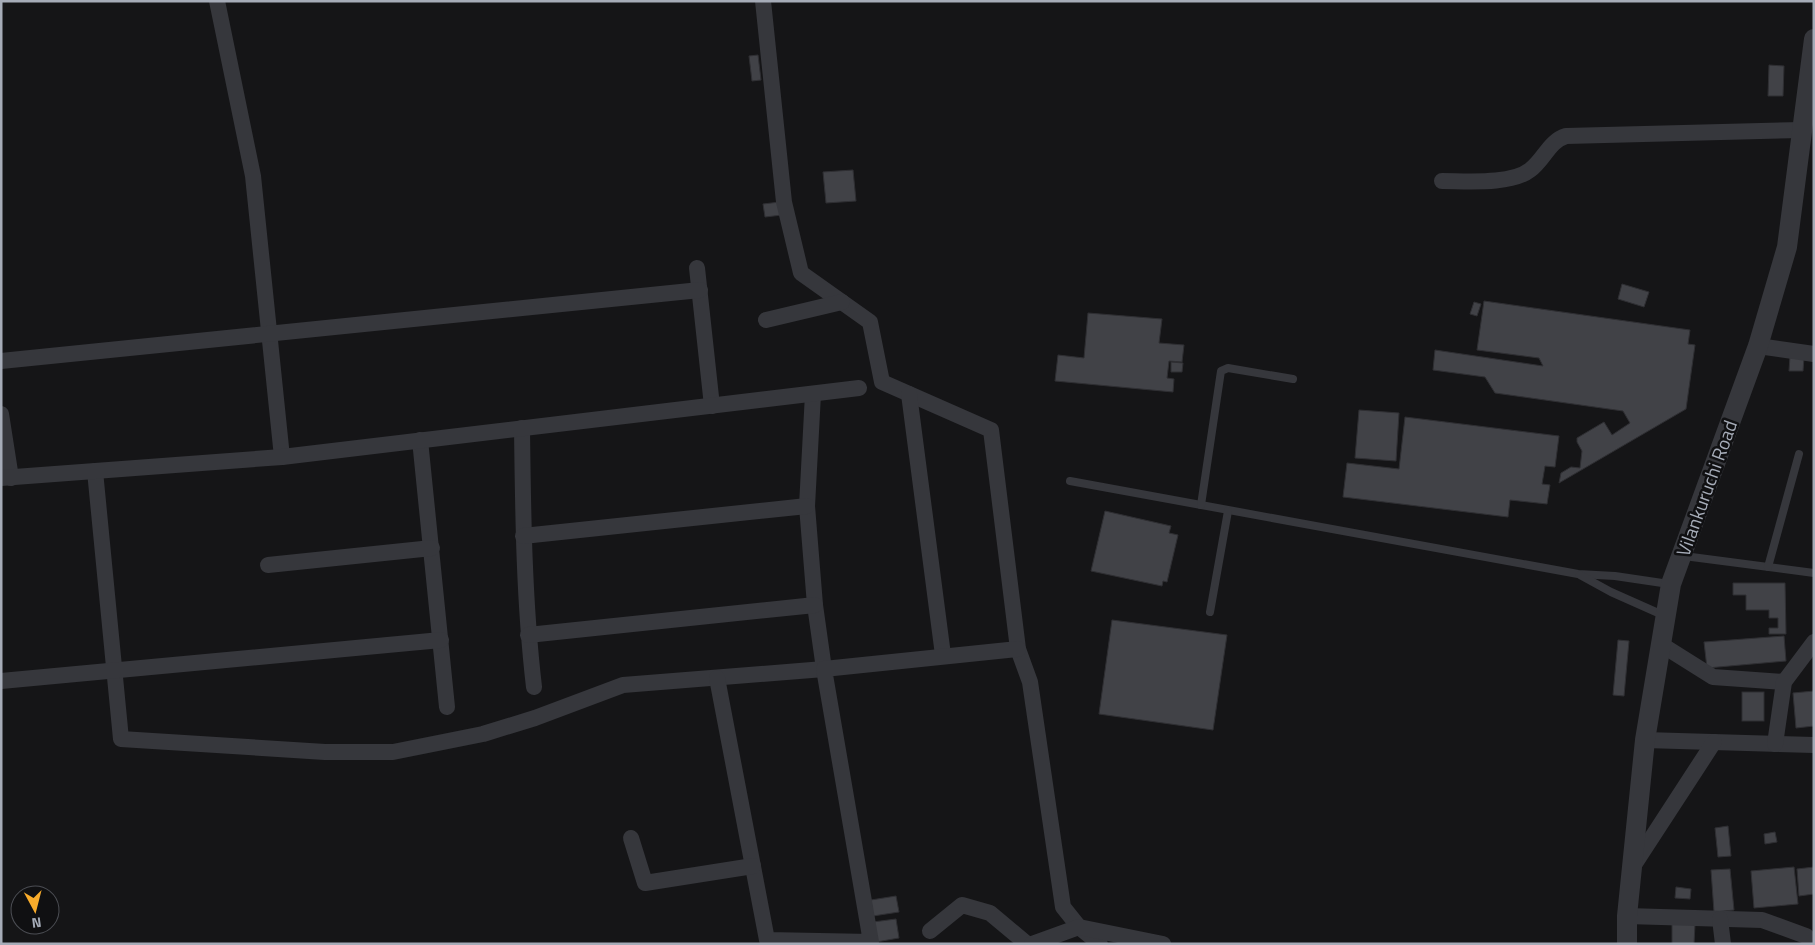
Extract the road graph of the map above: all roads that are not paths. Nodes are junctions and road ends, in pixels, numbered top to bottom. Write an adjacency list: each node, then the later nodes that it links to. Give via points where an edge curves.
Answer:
1 (216, 1): 10 (street, via 253,176)
2 (763, 1): 8 (street, via 784,202 801,273)
3 (1814, 39): 4 (street, Vilankuruchi Road)
4 (1805, 142): 5 (street, via 1566,136 1557,138 1530,170 1519,176 1498,180); 11 (street, Vilankuruchi Road, via 1787,247)
5 (1442, 181)
6 (697, 268): 7 (street)
7 (700, 290): 10 (street); 18 (street)
8 (842, 302): 9 (street); 17 (street, via 870,322 882,382)
9 (766, 320)
10 (270, 334): 13 (street); 23 (street)
11 (1758, 346): 12 (street); 32 (street, Vilankuruchi Road)
12 (1814, 354)
13 (1, 361)
14 (1293, 379): 27 (lane, via 1228,368 1221,371)
15 (859, 388): 16 (street)
16 (813, 394): 18 (street); 28 (street)
17 (910, 394): 45 (street, via 991,430); 46 (street)
18 (712, 406): 20 (street)
19 (1, 414): 25 (street)
20 (522, 428): 21 (street); 30 (street)
21 (420, 440): 23 (street); 31 (street)
22 (1799, 454): 34 (lane)
23 (282, 457): 24 (street)
24 (95, 471): 25 (street); 48 (street)
25 (6, 478)
26 (1070, 481): 27 (lane)
27 (1201, 505): 29 (lane)
28 (807, 506): 30 (street); 38 (street)
29 (1228, 511): 36 (lane); 39 (lane)
30 (523, 536): 41 (street)
31 (432, 548): 33 (street); 42 (street)
32 (1682, 555): 34 (lane); 37 (street, Vilankuruchi Road)
33 (268, 565)
34 (1768, 567): 35 (lane)
35 (1814, 573)
36 (1578, 574): 37 (lane); 40 (lane)
37 (1671, 584): 40 (street, Vilankuruchi Road)
38 (815, 605): 41 (street); 47 (street)
39 (1210, 612)
40 (1666, 616): 44 (street, Vilankuruchi Road)
41 (528, 635): 52 (street)
42 (441, 640): 48 (street); 53 (street)
43 (1814, 642): 51 (street)
44 (1662, 645): 51 (street, via 1714,677); 54 (street, Vilankuruchi Road)
45 (1018, 649): 46 (street); 63 (street, via 1030,682 1063,906)
46 (943, 655): 47 (street)
47 (824, 669): 49 (street); 59 (street, via 871,942 767,940)
48 (114, 670): 49 (street, via 121,739 325,752 393,752 482,734 535,718 623,684); 50 (street)
49 (717, 678): 59 (street)
50 (1, 681)
51 (1784, 682): 56 (street)
52 (534, 687)
53 (448, 706)
54 (1645, 740): 55 (street); 60 (street, Vilankuruchi Road)
55 (1714, 742): 56 (street); 60 (street)
56 (1775, 744): 57 (street)
57 (1814, 745)
58 (631, 838): 59 (street, via 645,883)
59 (752, 866)
60 (1632, 869): 61 (street, Vilankuruchi Road)
61 (1627, 916): 62 (street); 70 (street, Vilankuruchi Road)
62 (1720, 919): 65 (street, via 1762,920); 71 (street)
63 (1079, 927): 67 (street); 68 (street); 69 (street)
64 (930, 931): 66 (street, via 962,905 990,913)
65 (1811, 935)
66 (1027, 944)
67 (1032, 944)
68 (1100, 944)
69 (1163, 944)
70 (1627, 944)
71 (1723, 944)

